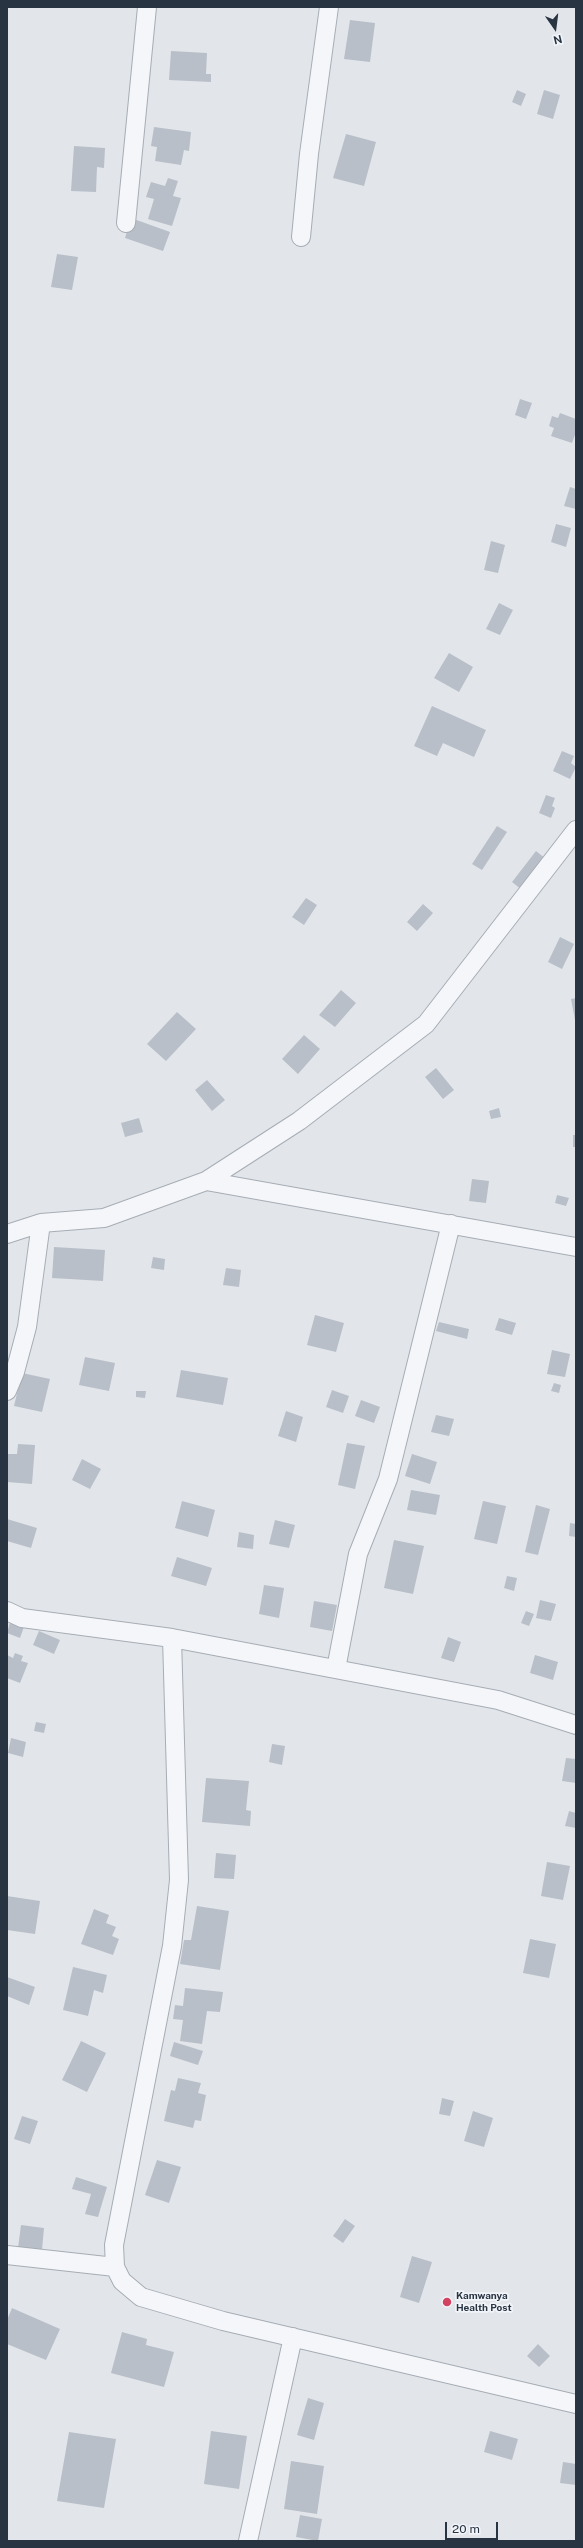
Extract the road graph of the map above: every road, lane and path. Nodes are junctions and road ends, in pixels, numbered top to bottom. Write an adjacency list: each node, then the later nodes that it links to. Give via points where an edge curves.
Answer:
1 (147, 7): 3 (street)
2 (329, 7): 4 (street, via 309,154)
3 (126, 223)
4 (301, 237)
5 (576, 830): 6 (street, via 426,1024 299,1121)
6 (206, 1180): 7 (street, via 104,1218); 8 (street)
7 (41, 1223): 9 (street); 11 (street, via 27,1328)
8 (451, 1224): 10 (street); 14 (street, via 392,1464 358,1554)
9 (7, 1234)
10 (576, 1247)
11 (7, 1391)
12 (7, 1611): 13 (street, via 22,1618)
13 (172, 1638): 14 (street); 17 (street, via 179,1880 172,1946 114,2245)
14 (336, 1669): 15 (street, via 498,1700)
15 (576, 1725)
16 (7, 2256): 17 (street)
17 (115, 2267): 18 (street, via 122,2282 141,2297 223,2321)
18 (293, 2337): 19 (street); 20 (street)
19 (576, 2404)
20 (248, 2541)

